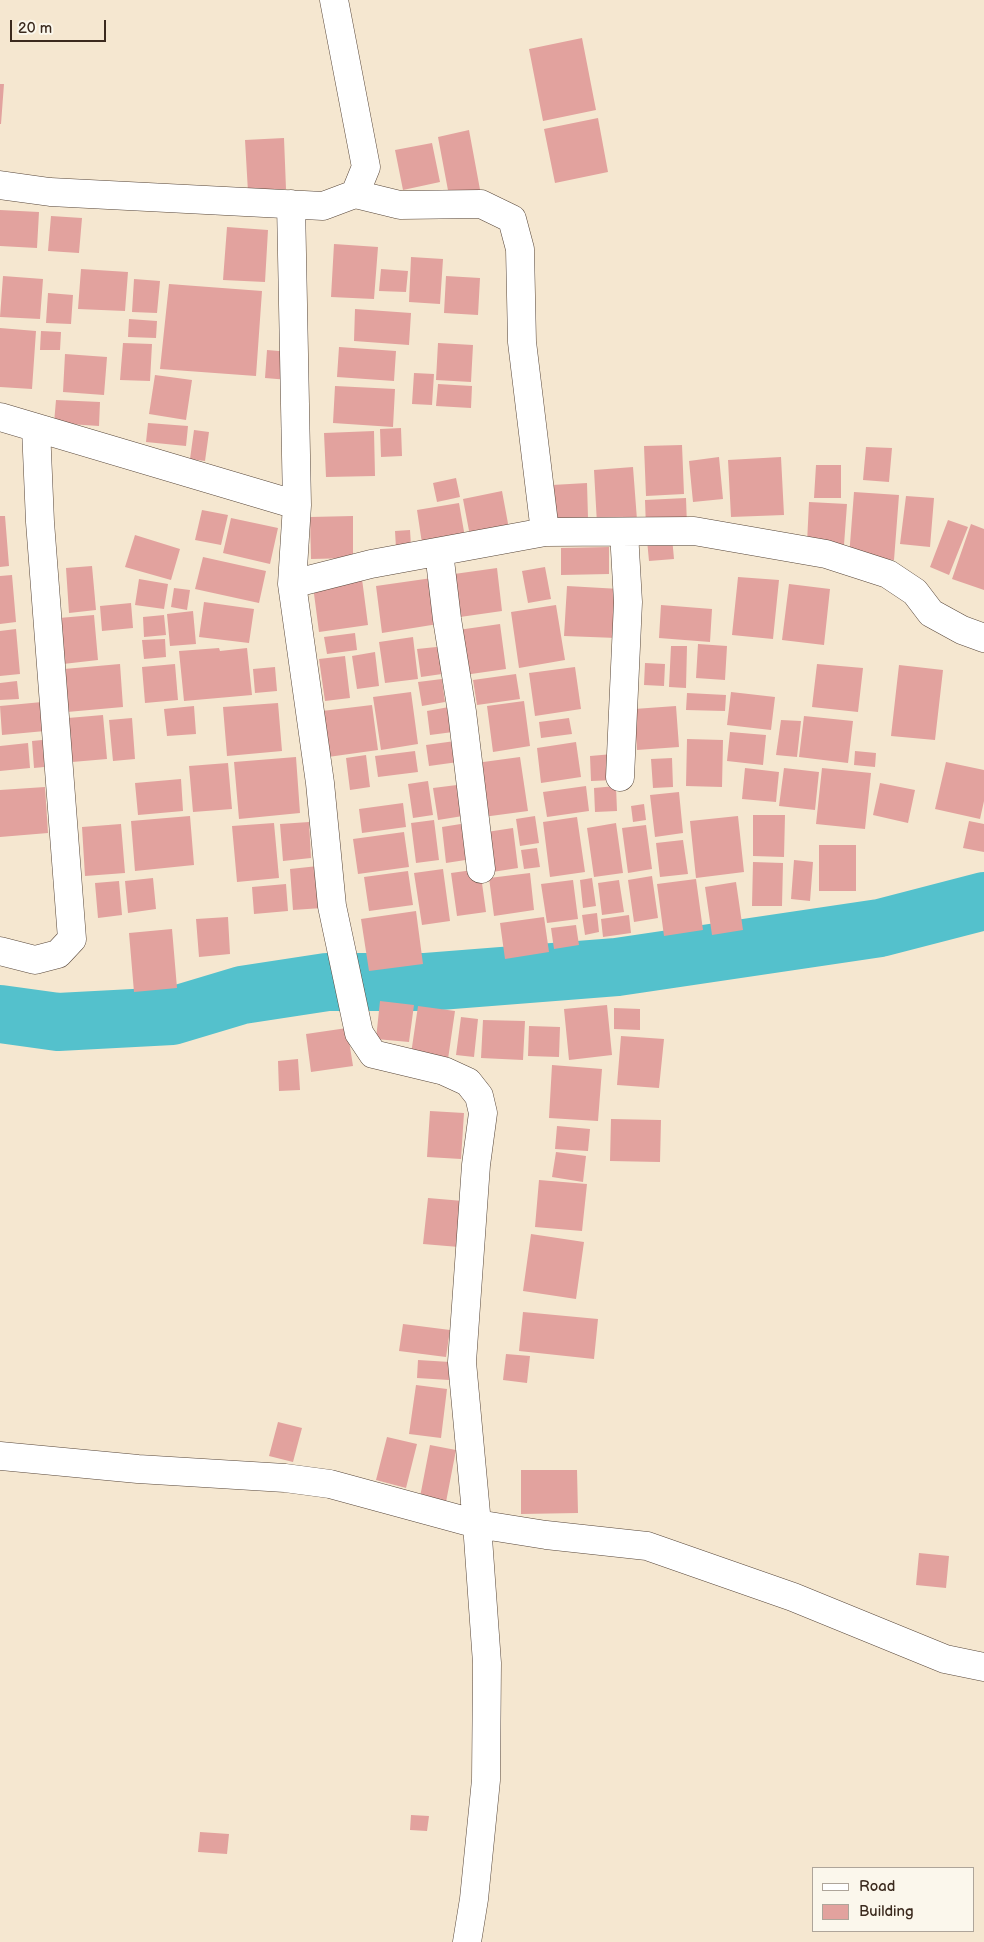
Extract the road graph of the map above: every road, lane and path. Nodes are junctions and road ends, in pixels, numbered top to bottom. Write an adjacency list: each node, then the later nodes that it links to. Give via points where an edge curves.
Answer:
1 (334, 0): 3 (street, via 366,167)
2 (0, 185): 4 (street, via 50,192)
3 (355, 194): 4 (street, via 323,206); 8 (street, via 400,205 481,204 512,219 520,248 522,342)
4 (291, 204): 7 (street)
5 (0, 417): 6 (street)
6 (36, 428): 7 (street); 15 (street, via 40,522 72,939 58,954 36,960)
7 (297, 505): 11 (street)
8 (545, 532): 9 (street); 10 (street)
9 (624, 532): 12 (street, via 694,531 826,554 888,574 915,592 931,613); 13 (street, via 628,602)
10 (439, 552): 11 (street, via 371,564); 14 (street)
11 (292, 584): 17 (street, via 320,783 332,906 359,1033 373,1054 444,1071 468,1082 480,1096 483,1113 476,1165 462,1362)
12 (984, 638)
13 (620, 777)
14 (481, 869)
15 (0, 952)
16 (0, 1456): 17 (street, via 330,1484)
17 (478, 1524): 18 (street, via 647,1546 793,1597 945,1659); 19 (street, via 487,1663 486,1780)
18 (984, 1667)
19 (467, 1942)

